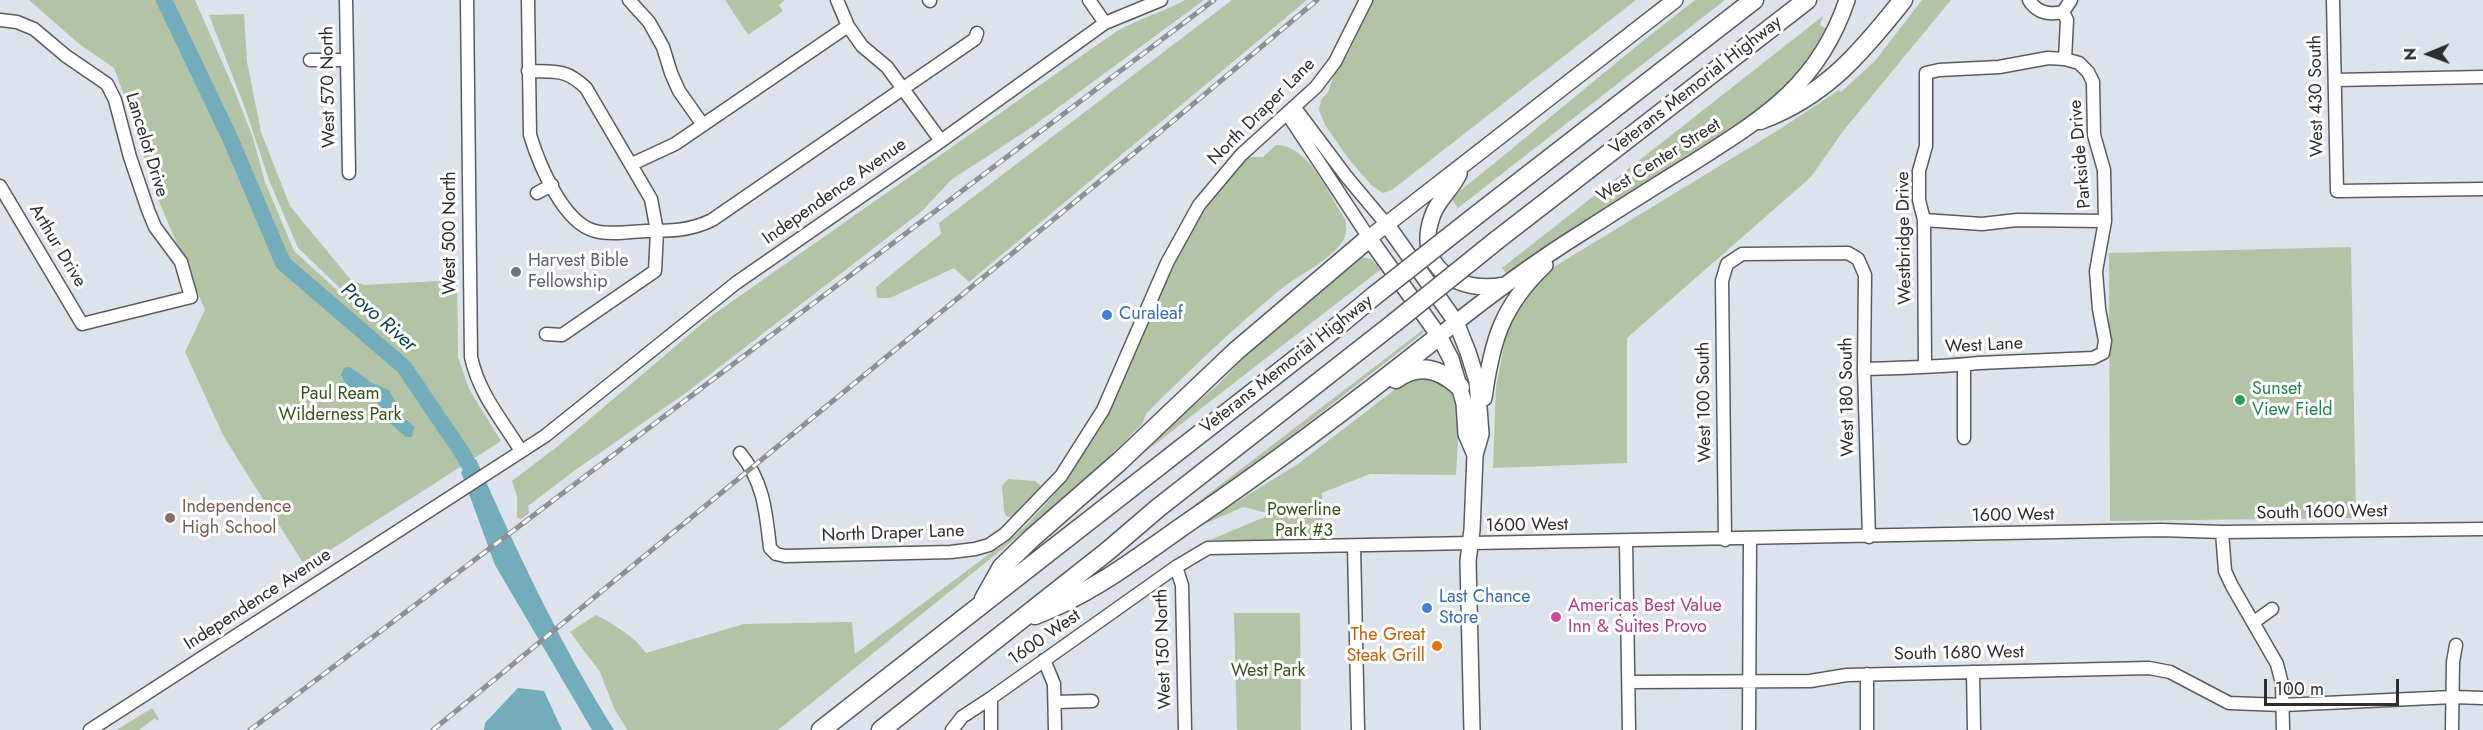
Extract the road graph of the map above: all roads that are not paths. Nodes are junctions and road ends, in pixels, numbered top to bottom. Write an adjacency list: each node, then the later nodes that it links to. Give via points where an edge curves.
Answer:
1 (346, 0): 24 (street, West 570 North)
2 (467, 0): 60 (street, West 500 North, via 471,357 484,397)
3 (528, 0): 25 (street)
4 (629, 0): 31 (street, via 649,22 679,91)
5 (837, 0): 20 (street)
6 (1089, 0): 19 (street)
7 (1161, 0): 19 (street, Independence Avenue)
8 (1366, 0): 29 (street, North Draper Lane, via 1335,62)
9 (1675, 0): 34 (main road)
10 (1754, 0): 73 (highway, Veterans Memorial Highway, bridge)
11 (1807, 0): 75 (highway, Veterans Memorial Highway, bridge, via 1497,240)
12 (1847, 0): 30 (main road, West Center Street, via 1818,61)
13 (1904, 0): 30 (highway, via 1835,77 1794,105)
14 (2030, 0): 17 (street, via 2043,12)
15 (2071, 0): 17 (street)
16 (2333, 0): 27 (street, West 430 South)
17 (2063, 12): 22 (street, via 2067,20)
18 (0, 20): 49 (street, Lancelot Drive, via 34,29 107,84 148,210 155,227 181,262 191,297)
19 (1105, 23): 32 (street, Independence Avenue)
20 (848, 26): 28 (street); 31 (street)
21 (977, 33): 28 (street, via 975,39)
22 (2065, 59): 40 (street, Westbridge Drive, via 1926,73 1926,146 1919,171); 41 (street, Parkside Drive, via 2079,63 2093,82 2094,135 2104,170)
23 (310, 60): 24 (street)
24 (346, 60): 35 (street, West 570 North)
25 (528, 71): 33 (street, via 560,71 577,79); 36 (street, via 530,135)
26 (2483, 77): 27 (street)
27 (2335, 80): 38 (street, West 430 South, via 2337,191)
28 (903, 89): 32 (street); 43 (street, via 712,220 686,230)
29 (1292, 111): 42 (street); 44 (street); 61 (street, North Draper Lane, via 1241,155 1199,205 1167,263 1092,428 1061,476 1020,521 989,545 951,552 776,554 770,548 760,487)
30 (1760, 120): 45 (main road, West Center Street)
31 (703, 125): 33 (street)
32 (941, 141): 60 (street, Independence Avenue, via 736,283)
33 (632, 164): 43 (street, via 651,199)
34 (1461, 168): 42 (main road); 47 (main road, via 1432,215 1427,235 1431,256 1444,274 1463,284 1480,288)
35 (349, 173)
36 (552, 185): 39 (street); 43 (street, via 575,221 593,231)
37 (0, 186): 49 (street, Arthur Drive)
38 (2483, 189)
39 (537, 194)
40 (1924, 220): 41 (street, via 1982,224 2017,220); 54 (street, Westbridge Drive)
41 (2105, 221): 52 (street, Parkside Drive, via 2096,271 2105,341)
42 (1387, 225): 44 (main road); 48 (main road)
43 (657, 231): 50 (street, via 655,271 562,335)
44 (1369, 238): 51 (main road); 73 (highway, via 1236,351 1032,538 1002,567)
45 (1572, 239): 47 (main road, West Center Street); 58 (main road, via 1527,284 1502,322 1489,361)
46 (1858, 259): 55 (street, West 180 South, via 1865,275); 68 (street, West 100 South, via 1848,253 1742,254 1727,264 1722,281)
47 (1507, 284): 48 (main road, West Center Street)
48 (1456, 322): 51 (main road, West Center Street); 58 (main road, via 1475,374)
49 (82, 324)
50 (546, 334)
51 (1439, 336): 56 (highway); 57 (main road)
52 (2103, 353): 53 (street, West Lane, via 2093,358)
53 (1964, 365): 54 (street, West Lane); 59 (street)
54 (1925, 367): 55 (street, West Lane)
55 (1864, 369): 66 (street, West 180 South)
56 (1374, 387): 57 (highway, via 1410,370 1426,369 1442,374); 75 (highway, via 1274,463 1112,575 1061,606)
57 (1460, 387): 62 (main road, via 1466,434)
58 (1481, 422): 62 (main road)
59 (1964, 438)
60 (521, 451): 89 (street, Independence Avenue)
61 (740, 453)
62 (1475, 455): 70 (main road)
63 (2483, 529): 65 (street, South 1600 West)
64 (2161, 530): 65 (street, South 1600 West); 66 (street, 1600 West)
65 (2222, 532): 76 (street, via 2225,571)
66 (1869, 537): 67 (street, 1600 West)
67 (1750, 539): 68 (street, 1600 West); 81 (street)
68 (1725, 540): 69 (street, 1600 West)
69 (1626, 542): 70 (street, 1600 West); 82 (street)
70 (1471, 545): 71 (street, 1600 West); 97 (main road, via 1468,561)
71 (1354, 546): 72 (street, 1600 West, via 1208,548); 96 (street)
72 (1176, 567): 78 (street, 1600 West); 95 (street, West 150 North, via 1182,585)
73 (980, 607): 90 (highway, Veterans Memorial Highway)
74 (2272, 609): 76 (street)
75 (1020, 621): 91 (highway, Veterans Memorial Highway)
76 (2253, 622): 88 (street, via 2277,664)
77 (2456, 645): 83 (street)
78 (1044, 660): 84 (street, 1600 West); 87 (street, via 1054,684)
79 (1973, 672): 80 (street, South 1680 West); 88 (street, South 1680 West, via 2149,668 2170,672 2229,704); 101 (street)
80 (1867, 674): 81 (street, South 1680 West, via 1810,681); 100 (street)
81 (1749, 681): 82 (street, South 1680 West); 99 (street)
82 (1629, 682): 98 (street)
83 (2453, 697): 85 (street, South 1680 West); 88 (street, South 1680 West); 103 (street)
84 (991, 698): 92 (street, 1600 West, via 962,717); 93 (street)
85 (2483, 698)
86 (1092, 701): 87 (street)
87 (1055, 702): 94 (street)
88 (2283, 705): 102 (street)
89 (90, 730)
90 (821, 730)
91 (880, 730)
92 (952, 730)
93 (991, 730)
94 (1055, 730)
95 (1185, 730)
96 (1358, 730)
97 (1472, 730)
98 (1629, 730)
99 (1749, 730)
100 (1867, 730)
101 (1974, 730)
102 (2283, 730)
103 (2452, 730)

